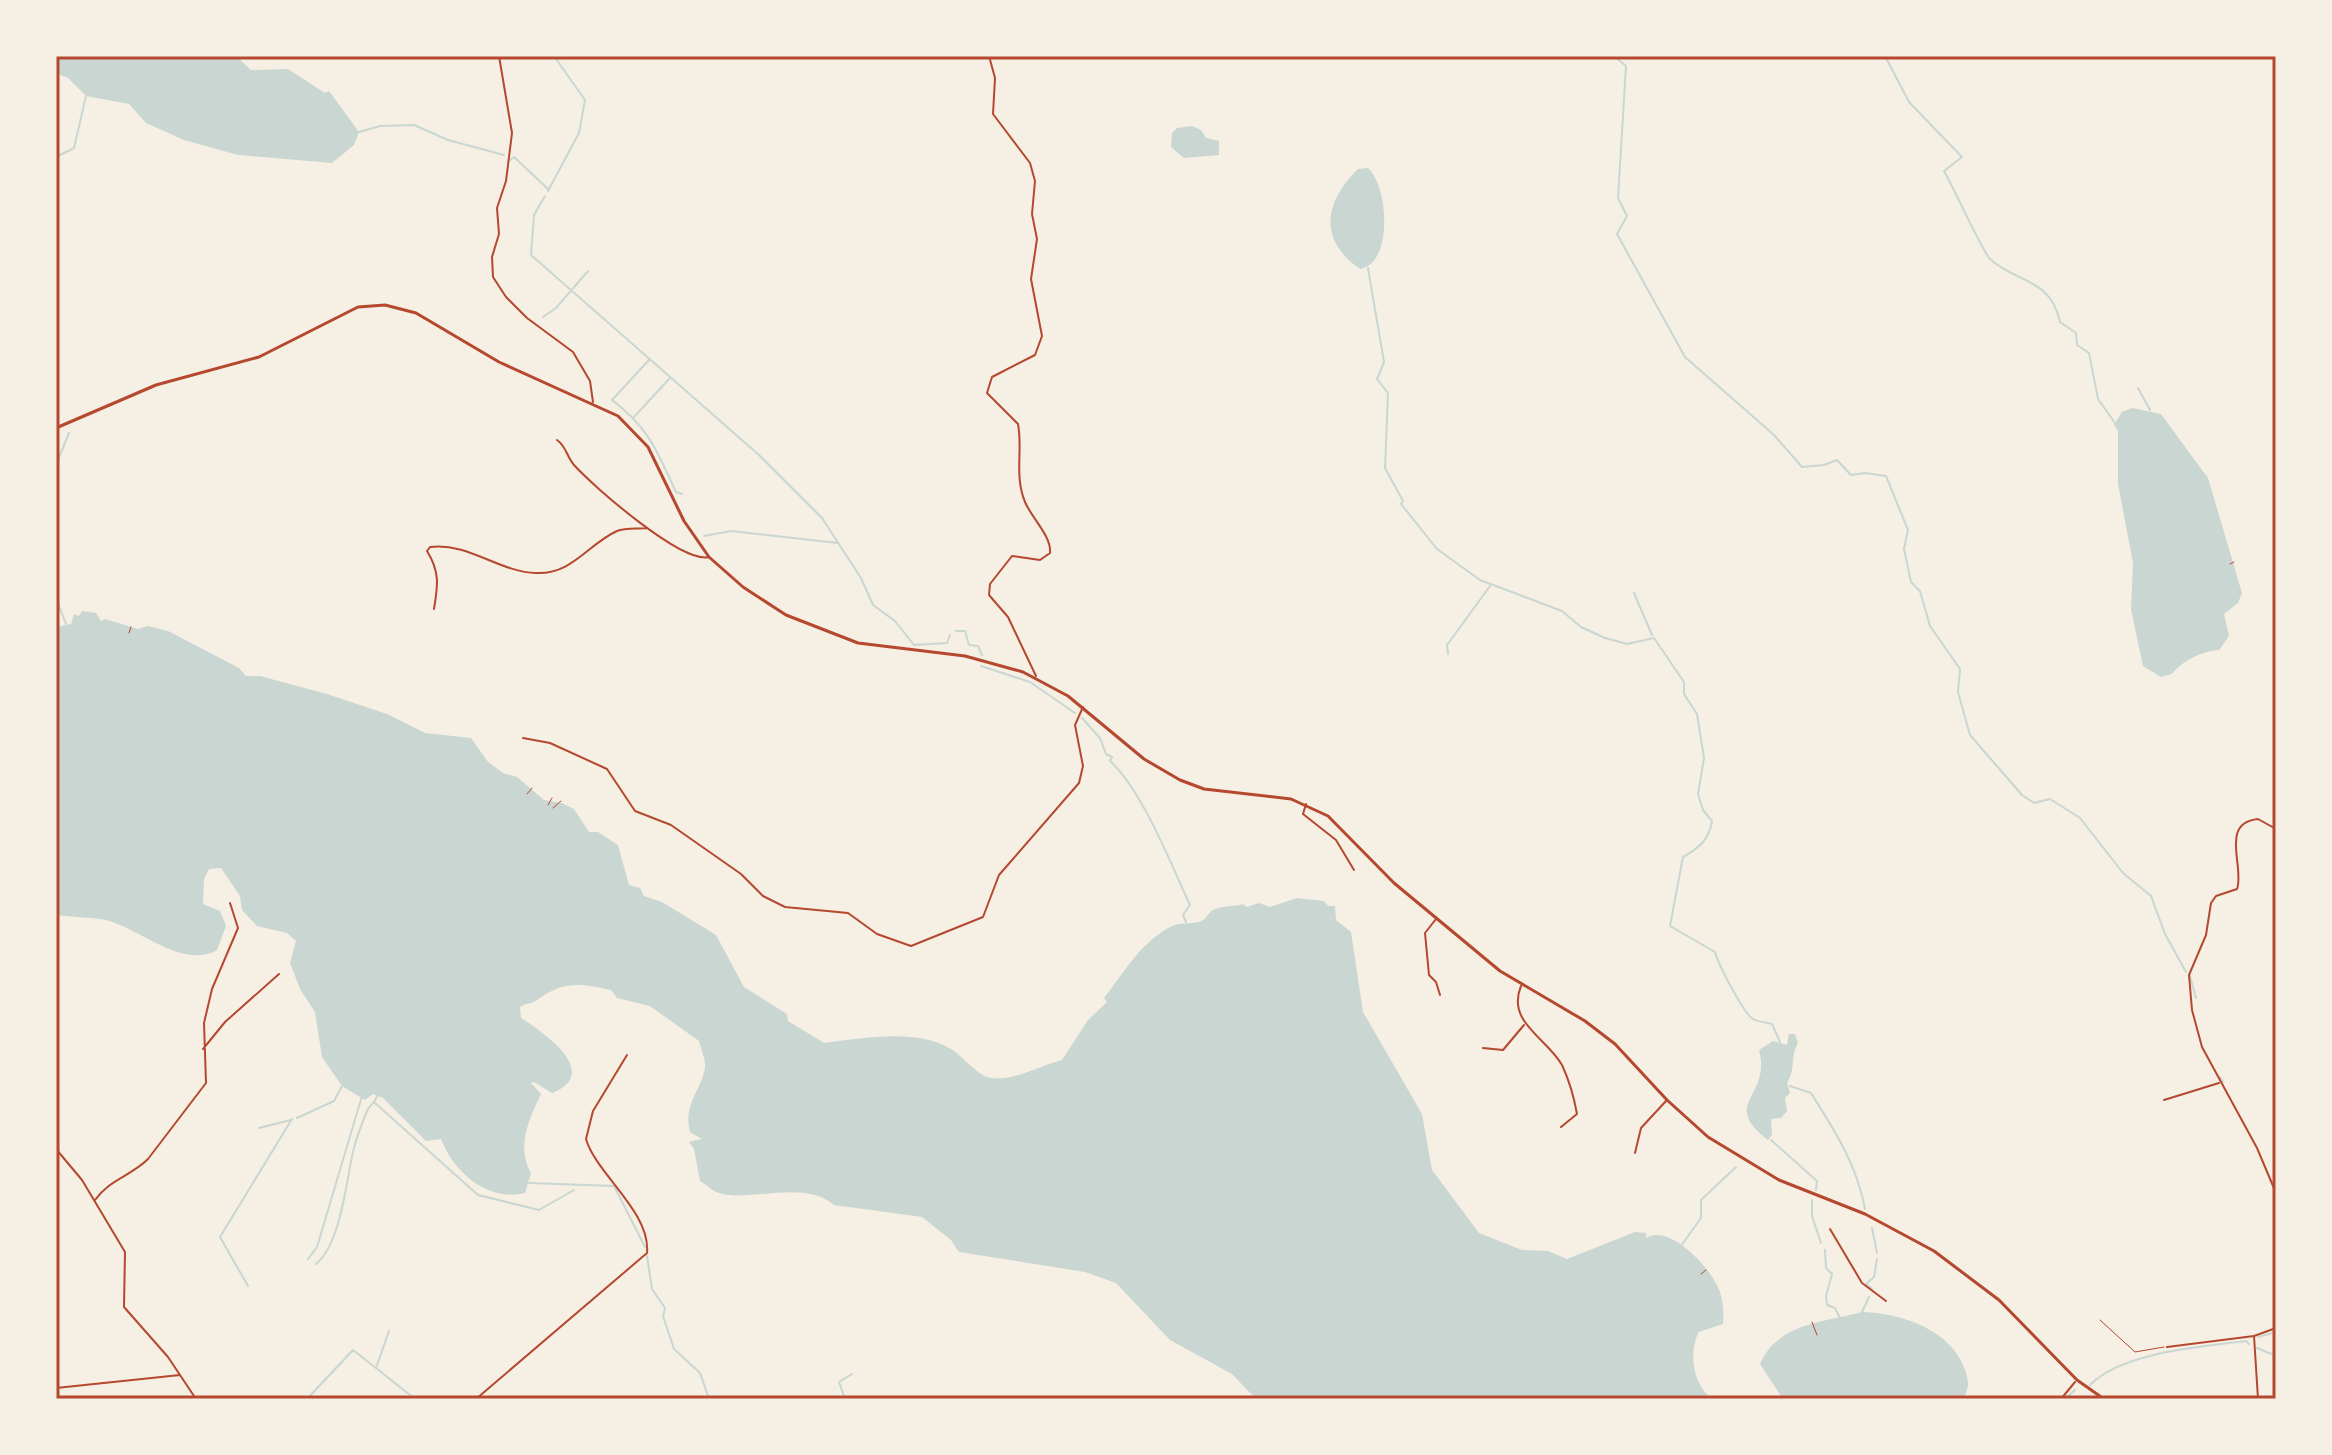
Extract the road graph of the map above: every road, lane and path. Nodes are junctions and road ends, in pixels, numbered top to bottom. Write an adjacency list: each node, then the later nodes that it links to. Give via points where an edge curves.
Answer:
1 (499, 56): 3 (street, via 512,133 497,208 493,277 520,311 573,352 590,381)
2 (989, 56): 13 (street, via 995,78 993,114 1030,163 1035,181 1032,214 1037,239 1031,279 1042,336 1035,355 997,373 986,388 989,398 1018,424 1019,482 1031,516 1051,547 1040,560 1012,556 990,584 989,595 1008,617)
3 (593, 402): 4 (street, via 499,362 416,313 376,305 342,314 252,360 156,385); 7 (street, via 618,416 645,443 684,521)
4 (56, 428)
5 (557, 440): 6 (street, via 570,462)
6 (647, 528): 7 (street, via 693,558); 10 (street, via 620,530 579,561 538,574 500,566 465,550 430,547 438,579)
7 (709, 557): 13 (street, via 755,595 818,630 881,648 985,660)
8 (2234, 562): 9 (path)
9 (2230, 564)
10 (434, 609)
11 (131, 627): 12 (path)
12 (129, 633)
13 (1037, 678): 14 (street)
14 (1083, 707): 15 (street, via 1075,725 1083,766 1075,791 999,875 983,917 911,946 877,934 848,913 816,913 775,903 671,825 635,811 607,769 550,743); 20 (street, via 1144,759 1180,780 1204,789 1277,795)
15 (523, 738)
16 (532, 788): 17 (path)
17 (527, 794)
18 (552, 798): 21 (path)
19 (561, 801): 22 (path)
20 (1306, 804): 24 (street, via 1303,814 1336,840); 26 (street, via 1337,824)
21 (548, 805)
22 (553, 808)
23 (2276, 829): 34 (street, via 2258,819 2240,828 2234,843 2240,881 2237,889 2211,903 2206,935 2189,975 2195,1025)
24 (1354, 870)
25 (230, 903): 32 (street, via 238,928 212,989)
26 (1436, 918): 28 (street); 29 (street, via 1425,933 1429,975)
27 (279, 974): 32 (street)
28 (1521, 986): 30 (street); 35 (street, via 1603,1034)
29 (1440, 995)
30 (1524, 1024): 31 (street, via 1503,1050); 37 (street, via 1552,1051 1574,1099 1577,1114)
31 (1483, 1048)
32 (202, 1050): 41 (street, via 206,1083 148,1159 137,1170 116,1177)
33 (627, 1055): 56 (street, via 593,1111 586,1139 620,1188 647,1242 647,1253)
34 (2220, 1083): 36 (street); 40 (street)
35 (1667, 1100): 39 (street, via 1641,1128); 53 (street, via 1708,1137 1757,1168 1888,1225 1953,1264 2018,1317)
36 (2164, 1100)
37 (1561, 1127)
38 (56, 1149): 41 (street)
39 (1635, 1153)
40 (2276, 1193)
41 (95, 1200): 52 (street, via 125,1252 124,1307)
42 (1830, 1229): 45 (street, via 1862,1283)
43 (1706, 1270): 44 (path)
44 (1701, 1274)
45 (1886, 1301)
46 (2100, 1320): 51 (lane, via 2135,1352)
47 (1812, 1322): 49 (path)
48 (2276, 1328): 50 (street)
49 (1817, 1335)
50 (2254, 1336): 51 (street); 59 (street)
51 (2167, 1347)
52 (181, 1375): 54 (street); 55 (street)
53 (2077, 1380): 57 (street); 58 (street)
54 (56, 1388)
55 (196, 1399)
56 (476, 1399)
57 (2061, 1399)
58 (2104, 1399)
59 (2258, 1399)

